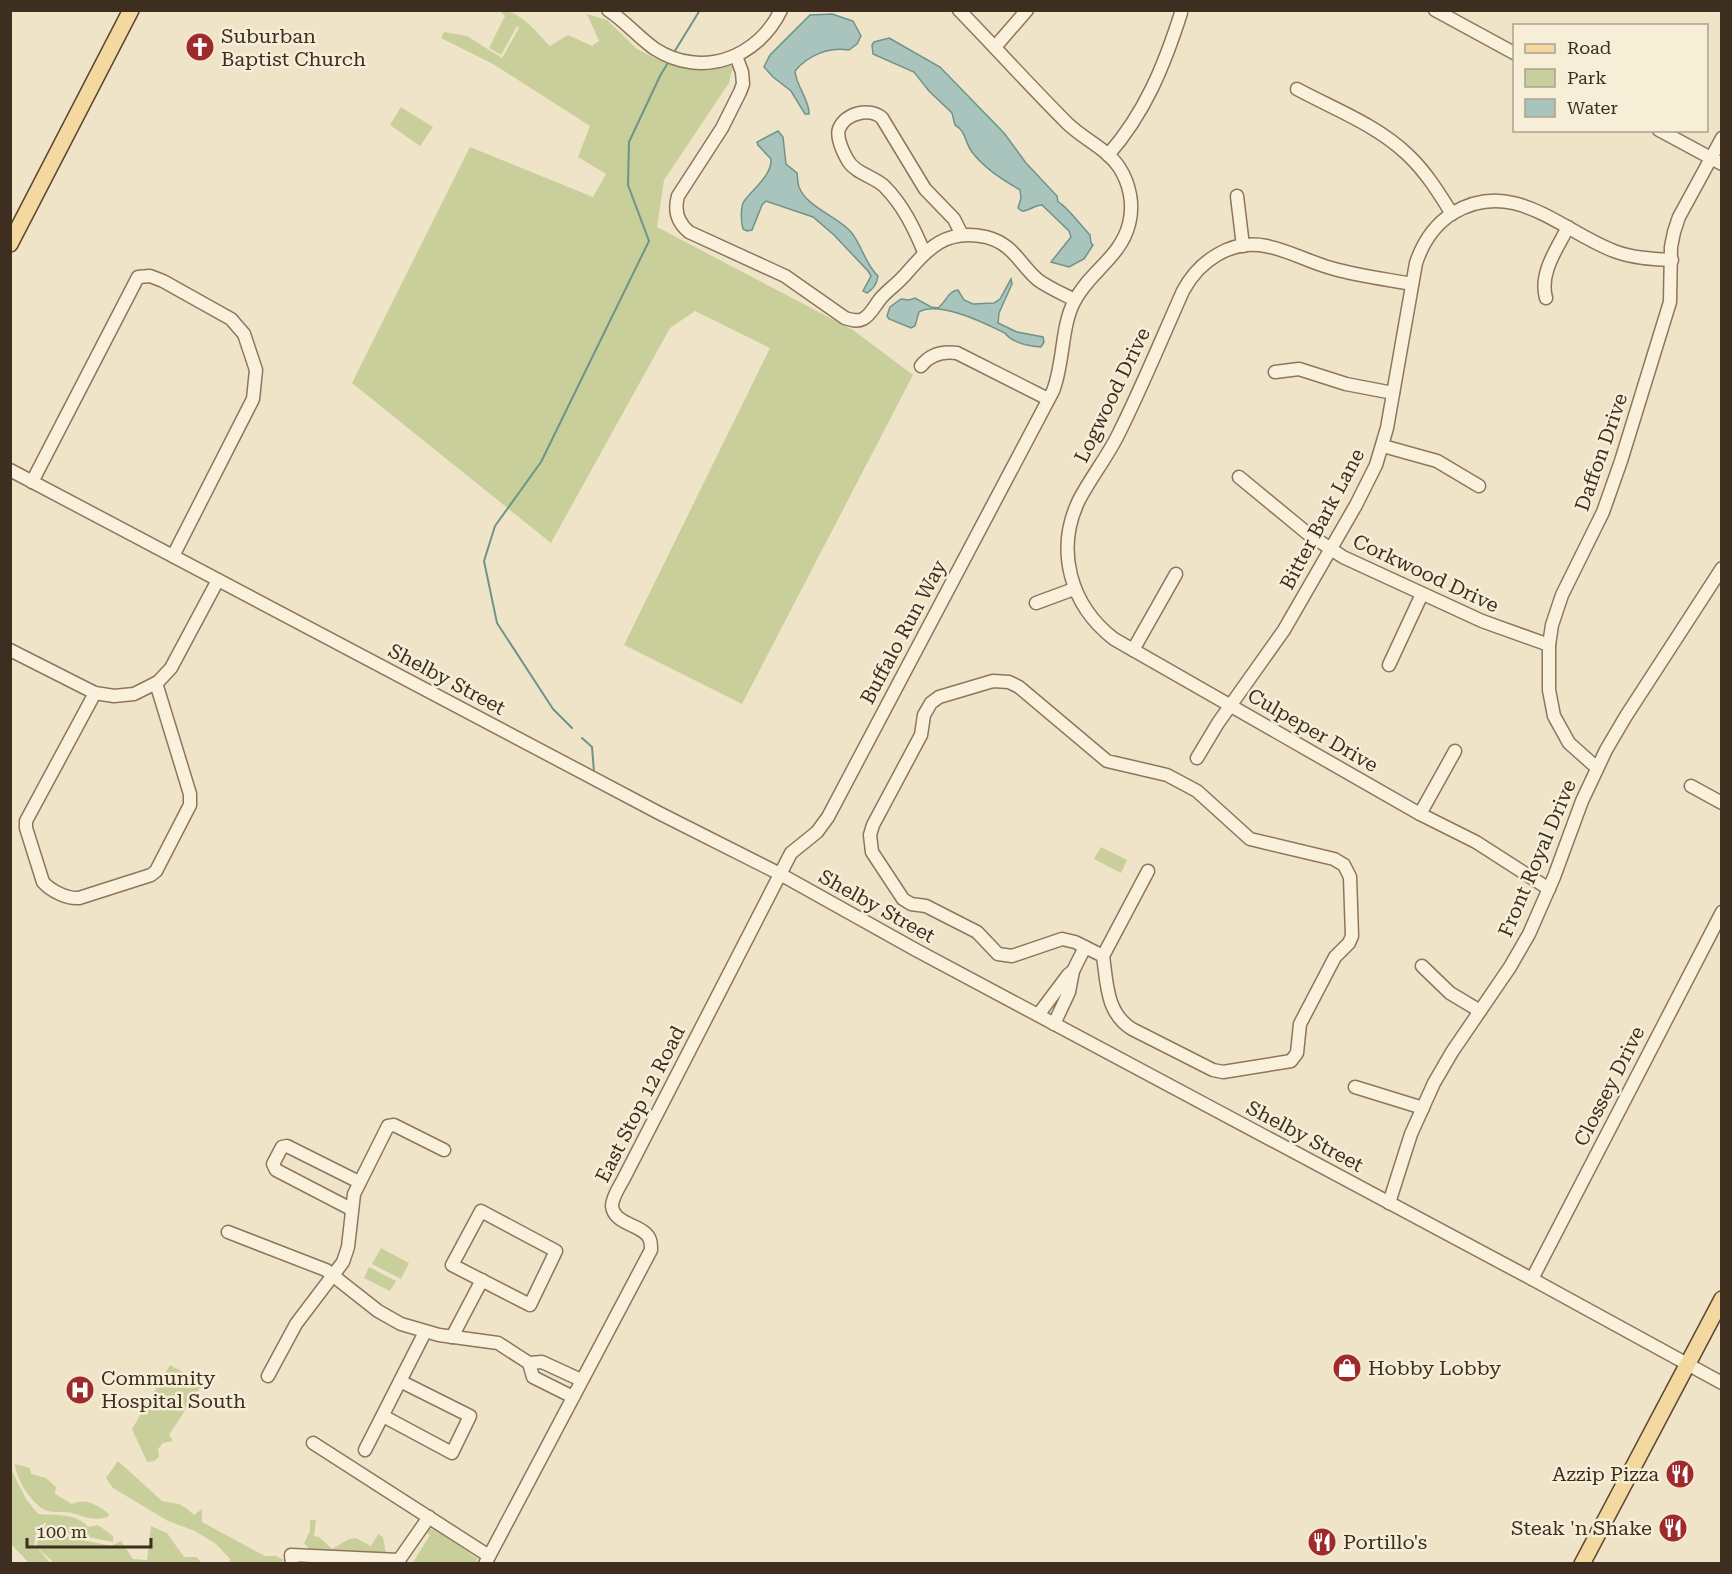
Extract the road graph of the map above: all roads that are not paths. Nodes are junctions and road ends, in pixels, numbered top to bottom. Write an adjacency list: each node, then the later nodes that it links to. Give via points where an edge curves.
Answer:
1 (131, 10): 20 (main road)
2 (608, 10): 10 (street, via 669,56 702,63)
3 (781, 10): 10 (street, via 766,35)
4 (959, 10): 8 (street)
5 (1027, 10): 8 (street)
6 (1435, 10): 9 (street)
7 (1181, 14): 14 (street, via 1169,50 1131,128)
8 (995, 47): 14 (street, via 1067,123)
9 (1513, 52)
10 (736, 56): 22 (street, via 742,88 722,128 678,196 678,219 684,228 785,276 854,321 867,316)
11 (1297, 89): 17 (street, via 1398,146)
12 (1663, 132): 15 (street)
13 (1722, 138): 15 (street, Daffon Drive)
14 (1108, 155): 26 (street, via 1124,177 1130,194 1129,225 1113,255)
15 (1716, 161): 23 (street, Daffon Drive, via 1679,218)
16 (1237, 196): 21 (street)
17 (1452, 214): 18 (street, via 1477,203 1512,202); 24 (street, Bitter Bark Lane, via 1427,238)
18 (1568, 227): 23 (street, via 1617,252); 25 (street, via 1548,266)
19 (962, 236): 22 (street, via 945,239); 22 (street, via 954,219 925,189 880,116 867,112 849,118 839,129 848,161 886,189 912,223); 26 (street, via 983,237 1004,245 1038,279)
20 (10, 244)
21 (1243, 246): 24 (street, via 1272,248 1341,271); 41 (street, Logwood Drive, via 1209,260 1183,291 1119,434 1075,510 1067,551)
22 (924, 252)
23 (1672, 260): 44 (street, Daffon Drive, via 1670,302 1624,450 1603,512 1562,595)
24 (1412, 284): 29 (street, Bitter Bark Lane)
25 (1546, 298)
26 (1075, 300): 30 (street, Buffalo Run Way, via 1068,317 1058,378)
27 (921, 366): 30 (street, via 944,352 959,354)
28 (1275, 372): 29 (street, via 1299,369)
29 (1393, 393): 31 (street, Bitter Bark Lane)
30 (1048, 399): 58 (street, Buffalo Run Way, via 828,817 791,853)
31 (1383, 446): 35 (street, via 1437,461); 36 (street, Bitter Bark Lane, via 1370,480)
32 (10, 470): 34 (street, Shelby Street)
33 (1239, 477): 36 (street, Corkwood Drive)
34 (32, 482): 37 (street, Shelby Street); 37 (street, via 138,277 163,281 231,319 244,334 256,370 253,399)
35 (1479, 486)
36 (1330, 549): 42 (street, Corkwood Drive); 50 (street, Bitter Bark Lane, via 1284,630)
37 (173, 556): 40 (street, Shelby Street)
38 (1722, 568): 53 (street, Front Royal Drive, via 1619,726)
39 (1176, 574): 46 (street)
40 (218, 580): 48 (street, via 172,667); 58 (street, Shelby Street)
41 (1074, 589): 43 (street); 46 (street, Culpeper Drive, via 1097,624)
42 (1422, 594): 44 (street, Corkwood Drive); 47 (street)
43 (1036, 603)
44 (1549, 645): 53 (street, Daffon Drive, via 1549,690 1554,716 1569,743)
45 (10, 650): 49 (street)
46 (1133, 650): 50 (street, Culpeper Drive)
47 (1389, 665)
48 (156, 683): 49 (street, via 129,695); 49 (street, via 190,805 156,871 148,877 76,898 66,897 44,884 26,821)
49 (95, 693)
50 (1230, 705): 52 (street, Bitter Bark Lane); 56 (street, Culpeper Drive)
51 (1455, 751): 56 (street)
52 (1197, 758)
53 (1597, 768): 59 (street, Front Royal Drive)
54 (1691, 786): 55 (street)
55 (1722, 803)
56 (1420, 814): 59 (street, Culpeper Drive, via 1476,842)
57 (1148, 871): 62 (street)
58 (780, 874): 66 (street, Shelby Street); 84 (street, East Stop 12 Road, via 612,1204 621,1219 647,1235 651,1250)
59 (1549, 889): 65 (street, Front Royal Drive, via 1520,951)
60 (1722, 912): 76 (street, Clossey Drive)
61 (1085, 947): 62 (street); 62 (street, via 1062,939 1014,956 1000,955 977,932 926,906 905,900 872,852 873,825 921,735 924,715 939,697 993,681 1010,682 1107,761 1167,775 1197,791 1250,839 1334,859 1344,865 1350,877 1351,939 1335,957 1300,1024 1297,1051 1287,1063 1213,1070 1125,1024 1110,1001); 64 (street)
62 (1103, 956)
63 (1422, 966): 65 (street, via 1450,993)
64 (1073, 971): 66 (street); 67 (street, via 1069,992)
65 (1480, 1011): 69 (street, Front Royal Drive, via 1452,1052)
66 (1038, 1015): 67 (street, Shelby Street)
67 (1054, 1024): 72 (street, Shelby Street)
68 (1354, 1087): 69 (street)
69 (1423, 1108): 72 (street, Front Royal Drive)
70 (444, 1150): 71 (street, via 390,1125)
71 (359, 1182): 73 (street); 73 (street, via 287,1146 282,1147 273,1164 276,1170)
72 (1389, 1203): 76 (street, Shelby Street)
73 (351, 1209): 75 (street, via 348,1247)
74 (228, 1232): 75 (street)
75 (333, 1275): 79 (street, via 385,1316); 83 (street, via 296,1324)
76 (1532, 1279): 82 (street, Shelby Street)
77 (482, 1280): 77 (street, via 530,1305 556,1251 481,1211 452,1265); 80 (street)
78 (1722, 1299): 82 (main road)
79 (425, 1332): 80 (street); 85 (street)
80 (452, 1337): 81 (street, via 498,1343)
81 (529, 1363): 84 (street, via 542,1362); 87 (street, via 533,1377)
82 (1687, 1365): 86 (street, Shelby Street); 94 (main road)
83 (268, 1376)
84 (581, 1380): 87 (street, East Stop 12 Road)
85 (400, 1381): 88 (street); 88 (street, via 470,1416 457,1444 452,1453)
86 (1722, 1383)
87 (573, 1396): 92 (street, East Stop 12 Road)
88 (383, 1416): 90 (street)
89 (313, 1443): 91 (street)
90 (365, 1450)
91 (429, 1517): 92 (street); 93 (street, via 399,1560 291,1555)
92 (487, 1560)
93 (292, 1563)
94 (1582, 1563)

